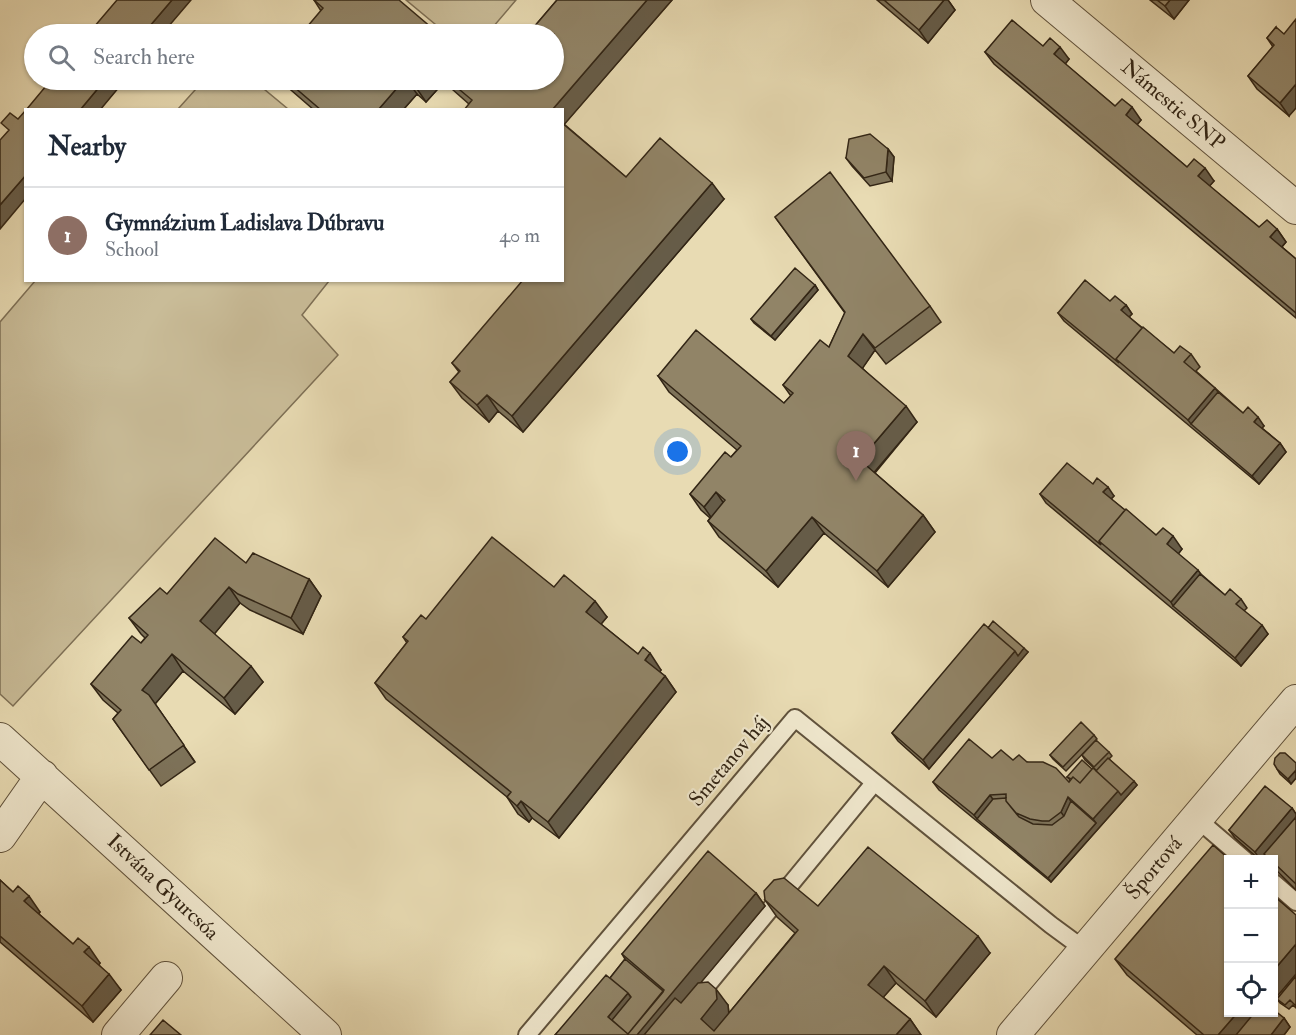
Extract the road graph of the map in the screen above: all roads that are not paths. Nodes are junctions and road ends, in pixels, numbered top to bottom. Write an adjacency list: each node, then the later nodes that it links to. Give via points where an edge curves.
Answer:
1 (1050, 1): 2 (street, Námestie SNP)
2 (1296, 208)
3 (1296, 701): 7 (street, Športová)
4 (0, 739): 5 (street, Istvána Gyurcsóa)
5 (42, 776): 8 (street); 16 (street, Istvána Gyurcsóa)
6 (874, 783): 12 (lane, Smetanov háj); 14 (lane); 17 (lane, Smetanov háj, via 795,718)
7 (1196, 818): 9 (lane); 12 (street, Športová)
8 (0, 836)
9 (1239, 855)
10 (1278, 887): 11 (lane)
11 (1296, 902)
12 (1085, 950): 18 (street, Športová)
13 (166, 978): 15 (street)
14 (701, 993)
15 (118, 1035)
16 (325, 1035)
17 (527, 1035)
18 (1013, 1035)

